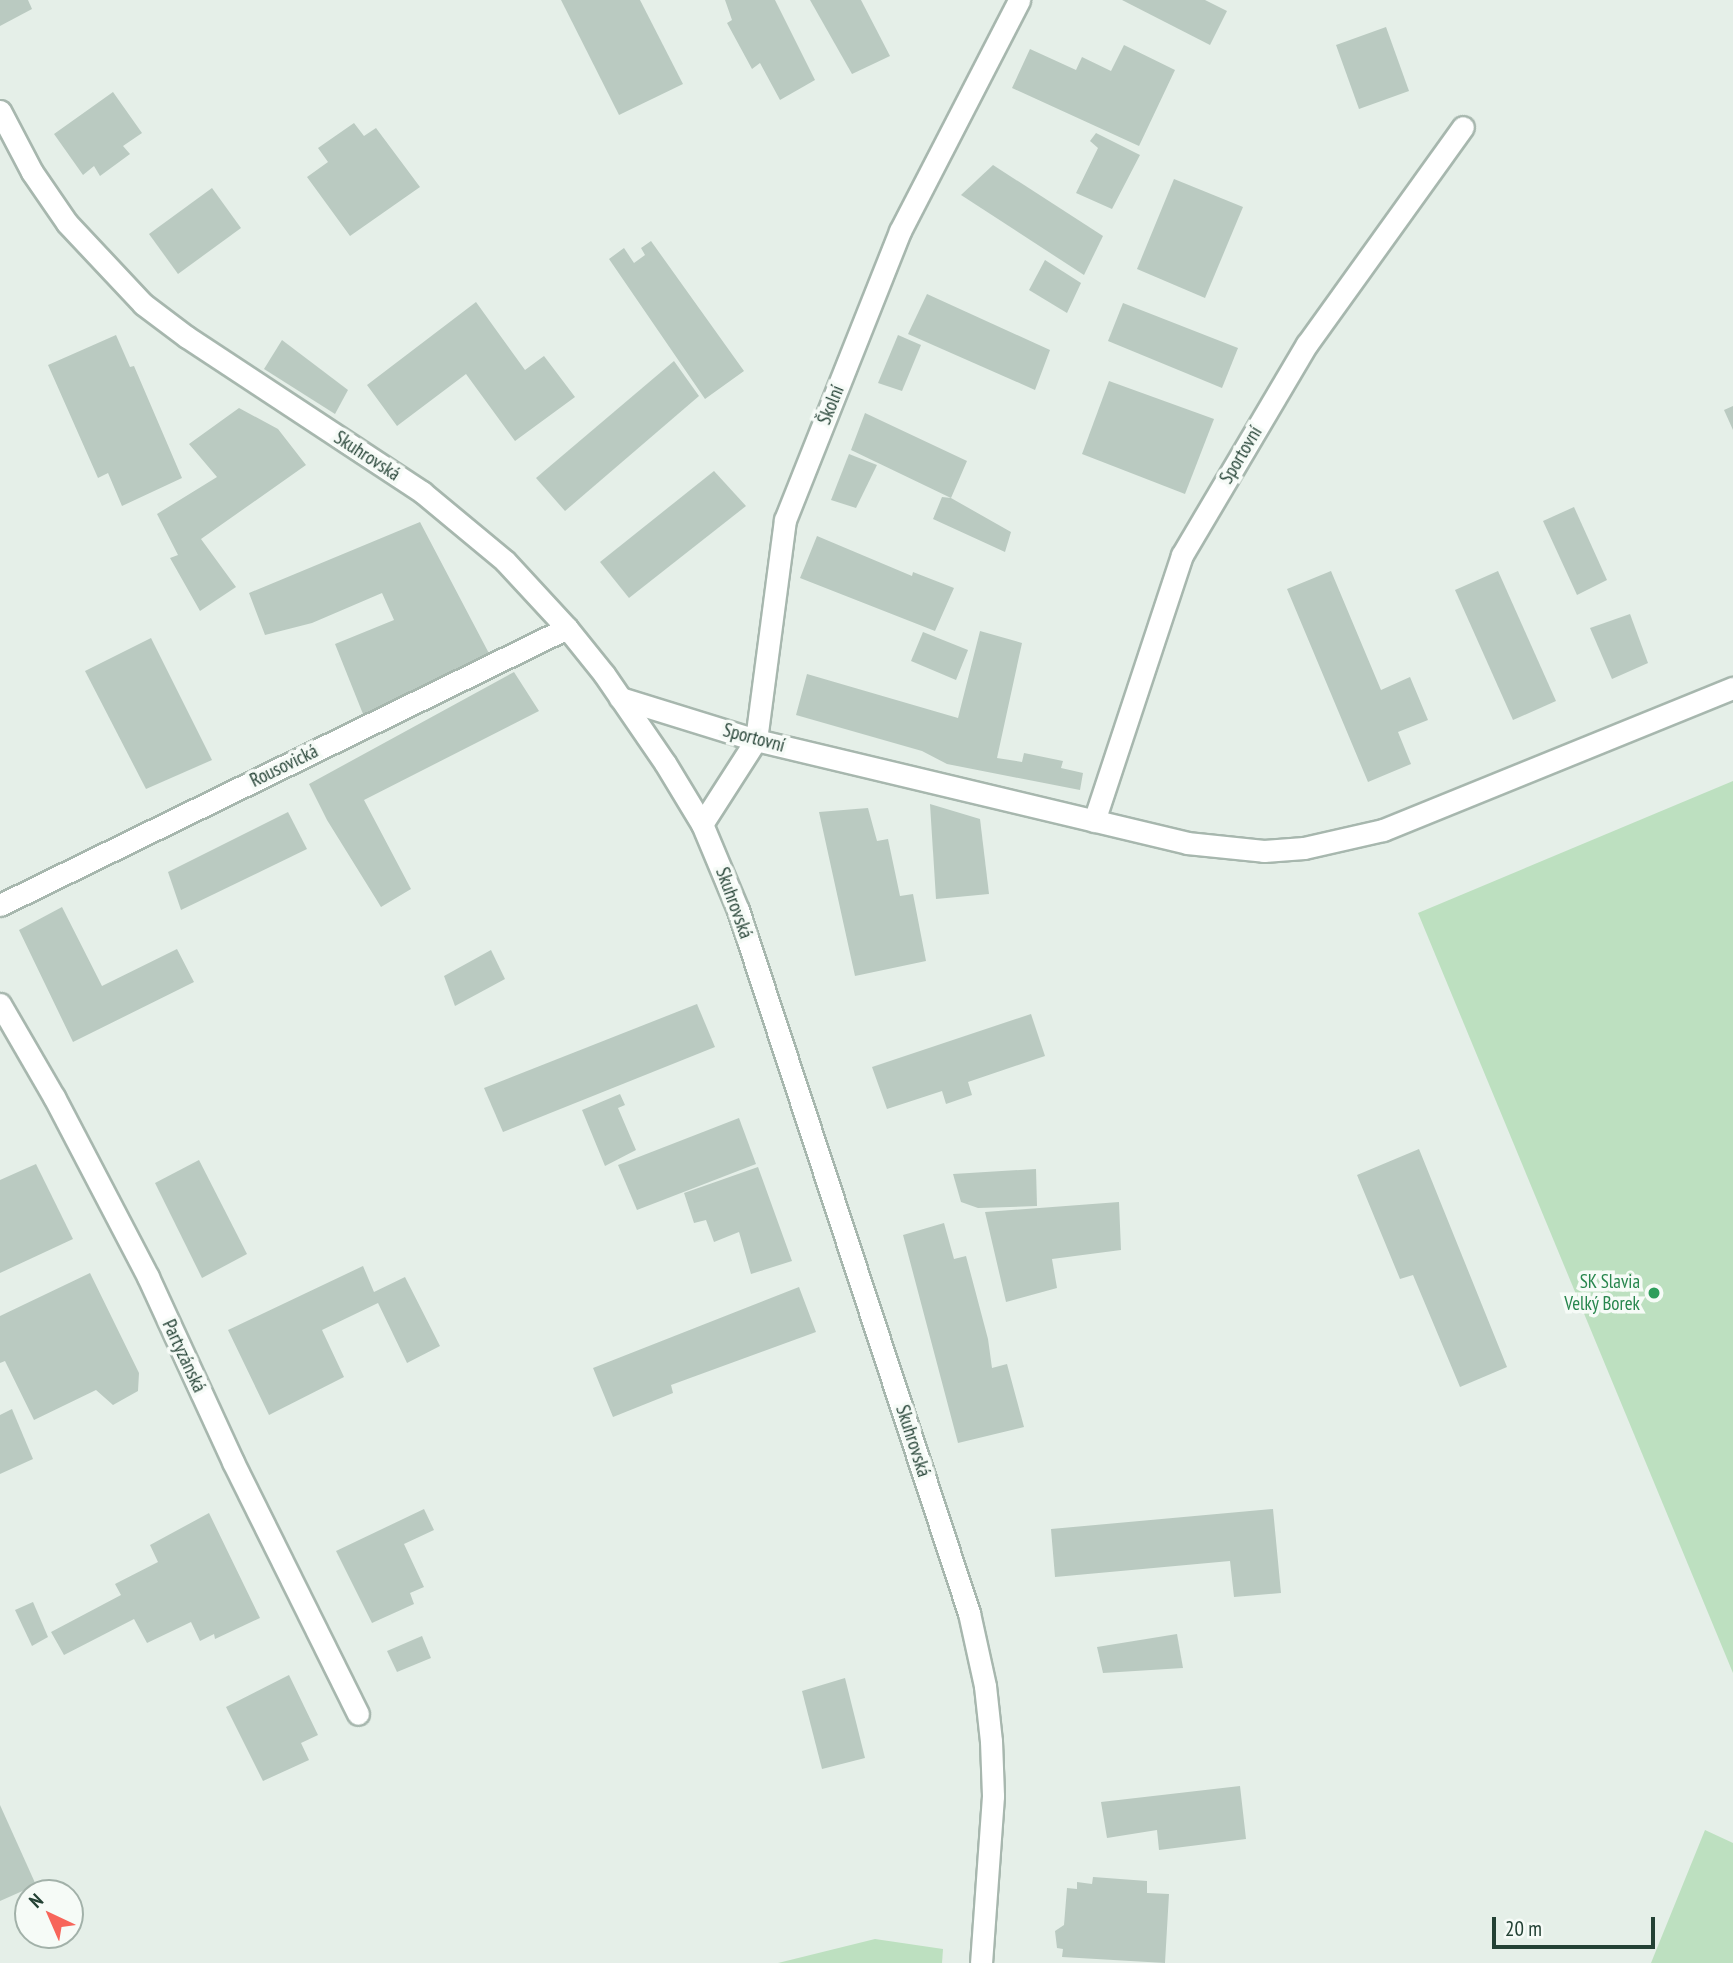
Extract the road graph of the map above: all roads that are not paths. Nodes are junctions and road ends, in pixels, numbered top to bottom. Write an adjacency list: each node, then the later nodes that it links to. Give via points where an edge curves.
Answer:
1 (1019, 0): 7 (street, Školní, via 900,232 785,520)
2 (0, 111): 4 (street, Skuhrovská, via 32,172 67,223 143,304 422,492 505,561)
3 (1463, 127): 8 (street, Sportovní, via 1307,344 1182,555)
4 (567, 628): 6 (street, Skuhrovská); 10 (street, Rousovická)
5 (1733, 688): 8 (street, Sportovní, via 1383,830 1344,841 1291,849 1225,849)
6 (620, 698): 7 (street, Sportovní); 9 (street, Skuhrovská)
7 (756, 740): 8 (street, Sportovní); 9 (street, Školní)
8 (1094, 821)
9 (702, 824): 13 (street, Skuhrovská, via 738,910 969,1613 985,1686 993,1796)
10 (0, 905)
11 (0, 1004): 12 (street, Partyzánská, via 148,1277 233,1462)
12 (358, 1714)
13 (981, 1963)

